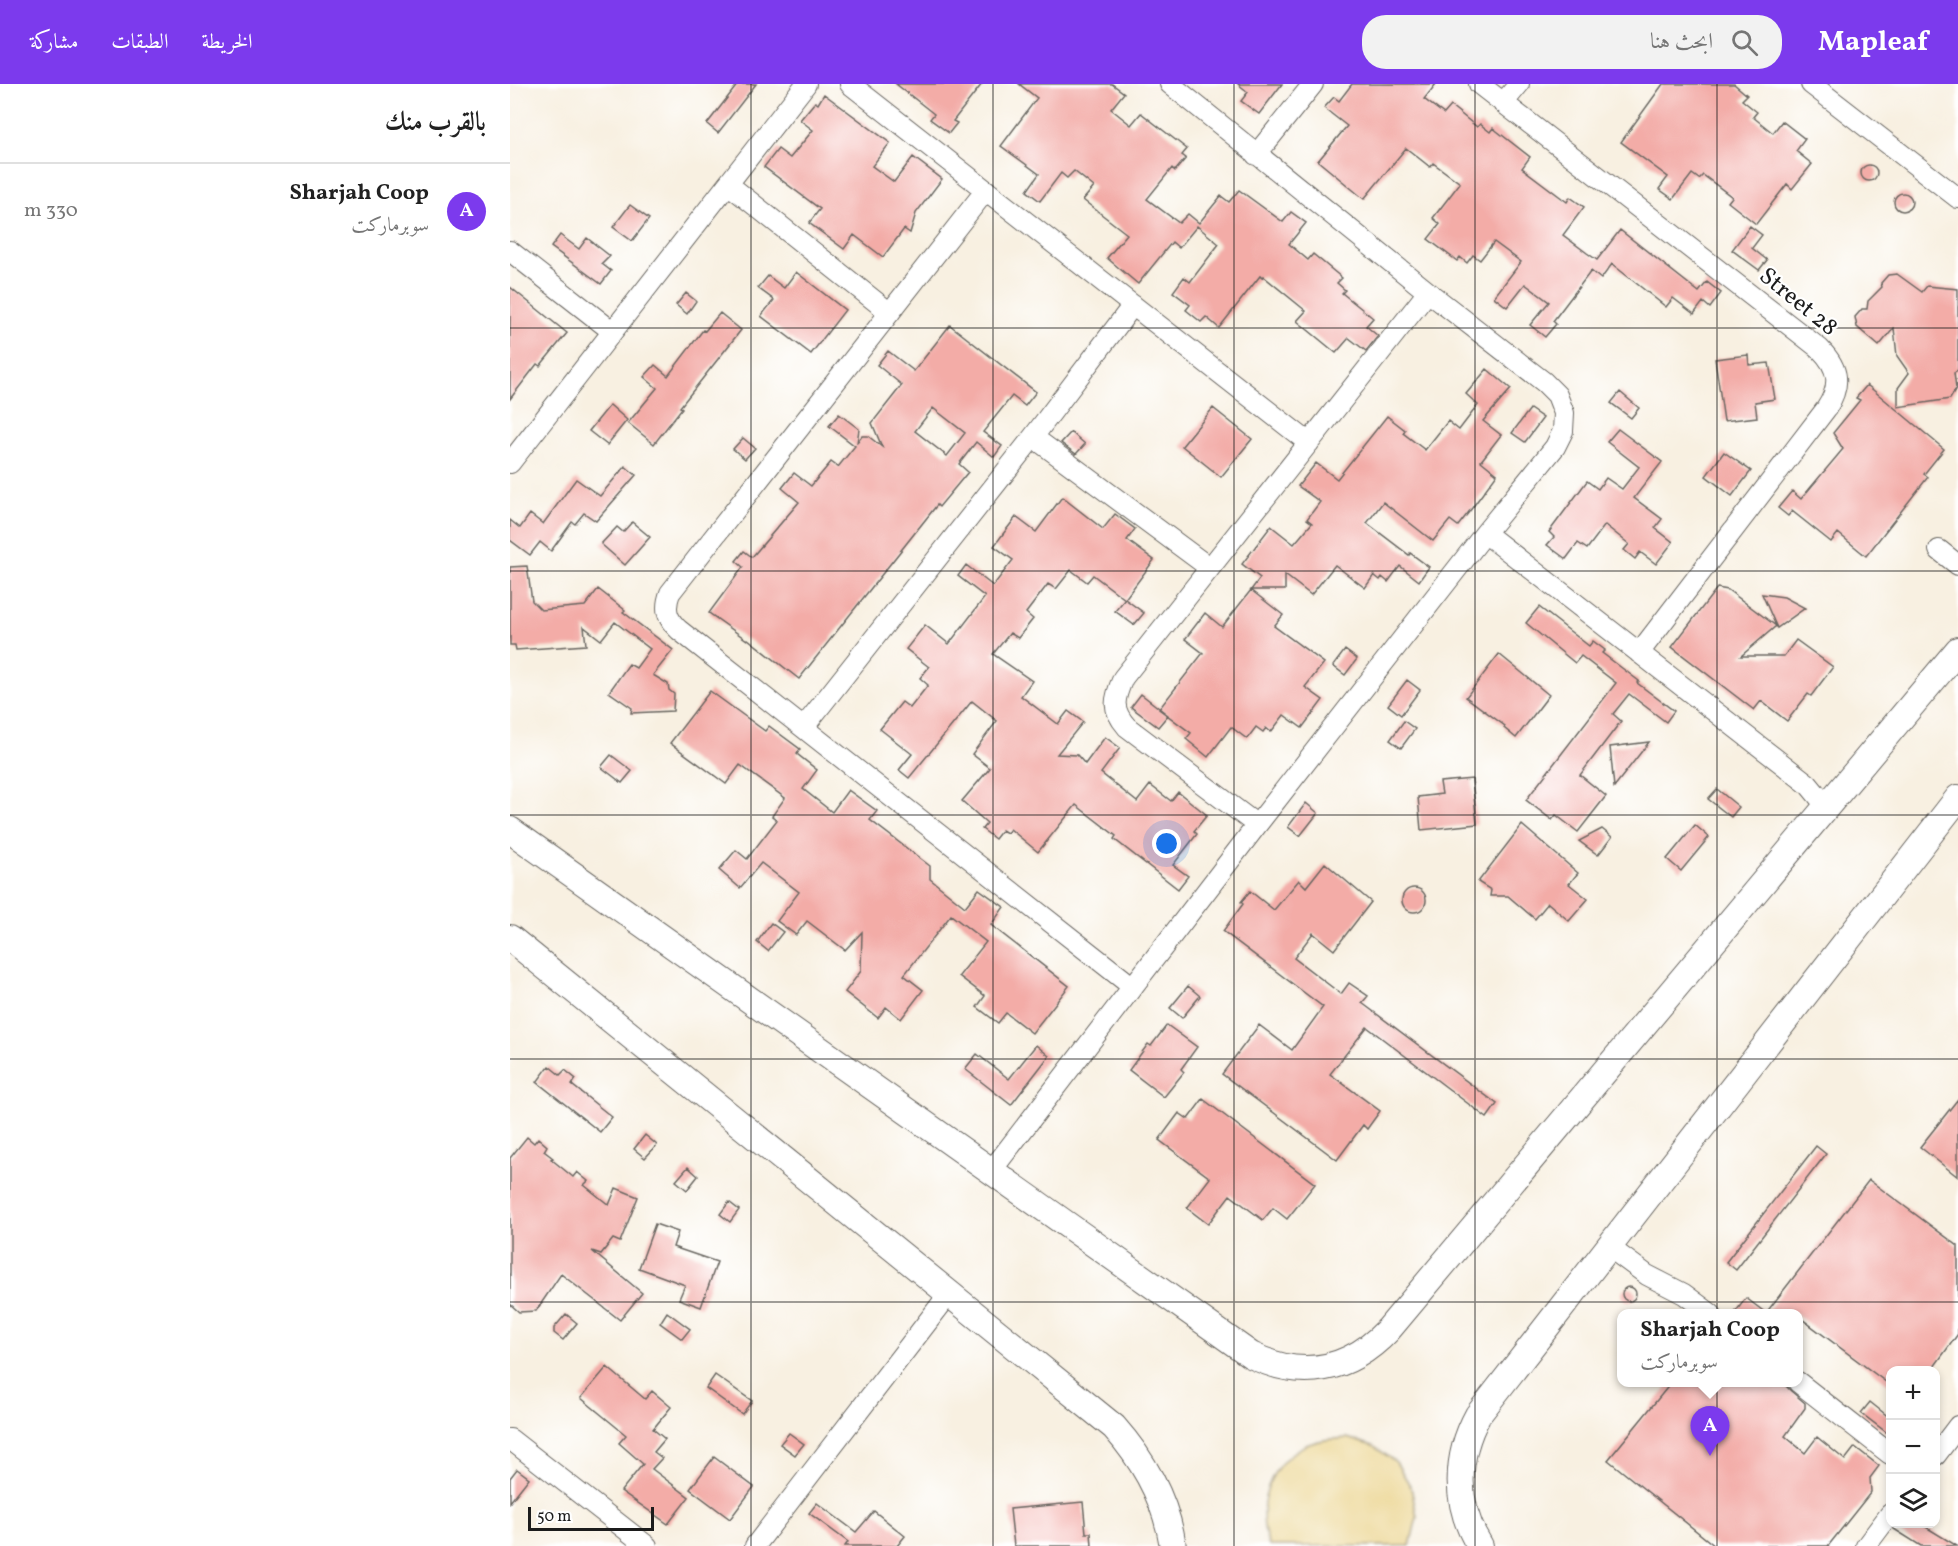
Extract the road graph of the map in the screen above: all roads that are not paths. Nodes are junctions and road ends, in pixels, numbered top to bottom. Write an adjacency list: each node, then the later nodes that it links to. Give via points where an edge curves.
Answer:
1 (806, 84): 10 (street)
2 (850, 84): 11 (street)
3 (1170, 84): 9 (street)
4 (1313, 84): 9 (street)
5 (1479, 84): 8 (street, Street 28)
6 (1519, 84): 8 (street)
7 (1811, 84): 12 (street)
8 (1504, 102): 26 (street, Street 28, via 1820,349 1830,358 1835,371 1835,391 1826,409)
9 (1256, 155): 14 (street)
10 (728, 184): 16 (street); 17 (street)
11 (986, 190): 15 (street); 16 (street)
12 (1958, 198)
13 (510, 251): 17 (street)
14 (1428, 292): 19 (street); 21 (street, via 1544,382 1557,395 1564,413 1563,431 1555,447)
15 (1133, 305): 18 (street); 19 (street)
16 (890, 313): 27 (street, via 670,593 667,603 667,614 679,630)
17 (612, 331): 20 (street)
18 (1033, 437): 24 (street); 27 (street)
19 (1309, 443): 24 (street)
20 (510, 464)
21 (1485, 533): 26 (street); 30 (street)
22 (1940, 550): 23 (street)
23 (1958, 565)
24 (1210, 568): 30 (street, via 1123,678 1115,704 1118,717 1127,728)
25 (1958, 650): 29 (main road)
26 (1640, 653): 29 (street)
27 (804, 727): 33 (street)
28 (1958, 798): 35 (main road)
29 (1831, 801): 34 (main road, via 1388,1330 1365,1351 1339,1364 1294,1369 1251,1355)
30 (1257, 825): 33 (street)
31 (510, 830): 34 (main road)
32 (510, 938): 36 (main road)
33 (1133, 987): 34 (street)
34 (992, 1170)
35 (1609, 1247): 37 (street); 47 (main road, via 1486,1402 1470,1429 1461,1461 1460,1493 1468,1523)
36 (949, 1294): 45 (street); 46 (main road, via 1114,1427 1142,1462 1161,1501)
37 (1704, 1309)
38 (1803, 1386): 42 (street)
39 (1958, 1426): 41 (street)
40 (510, 1439): 44 (street)
41 (1940, 1449)
42 (1886, 1451)
43 (1886, 1519): 48 (street)
44 (647, 1546)
45 (755, 1546)
46 (1173, 1546)
47 (1480, 1546)
48 (1866, 1546)

